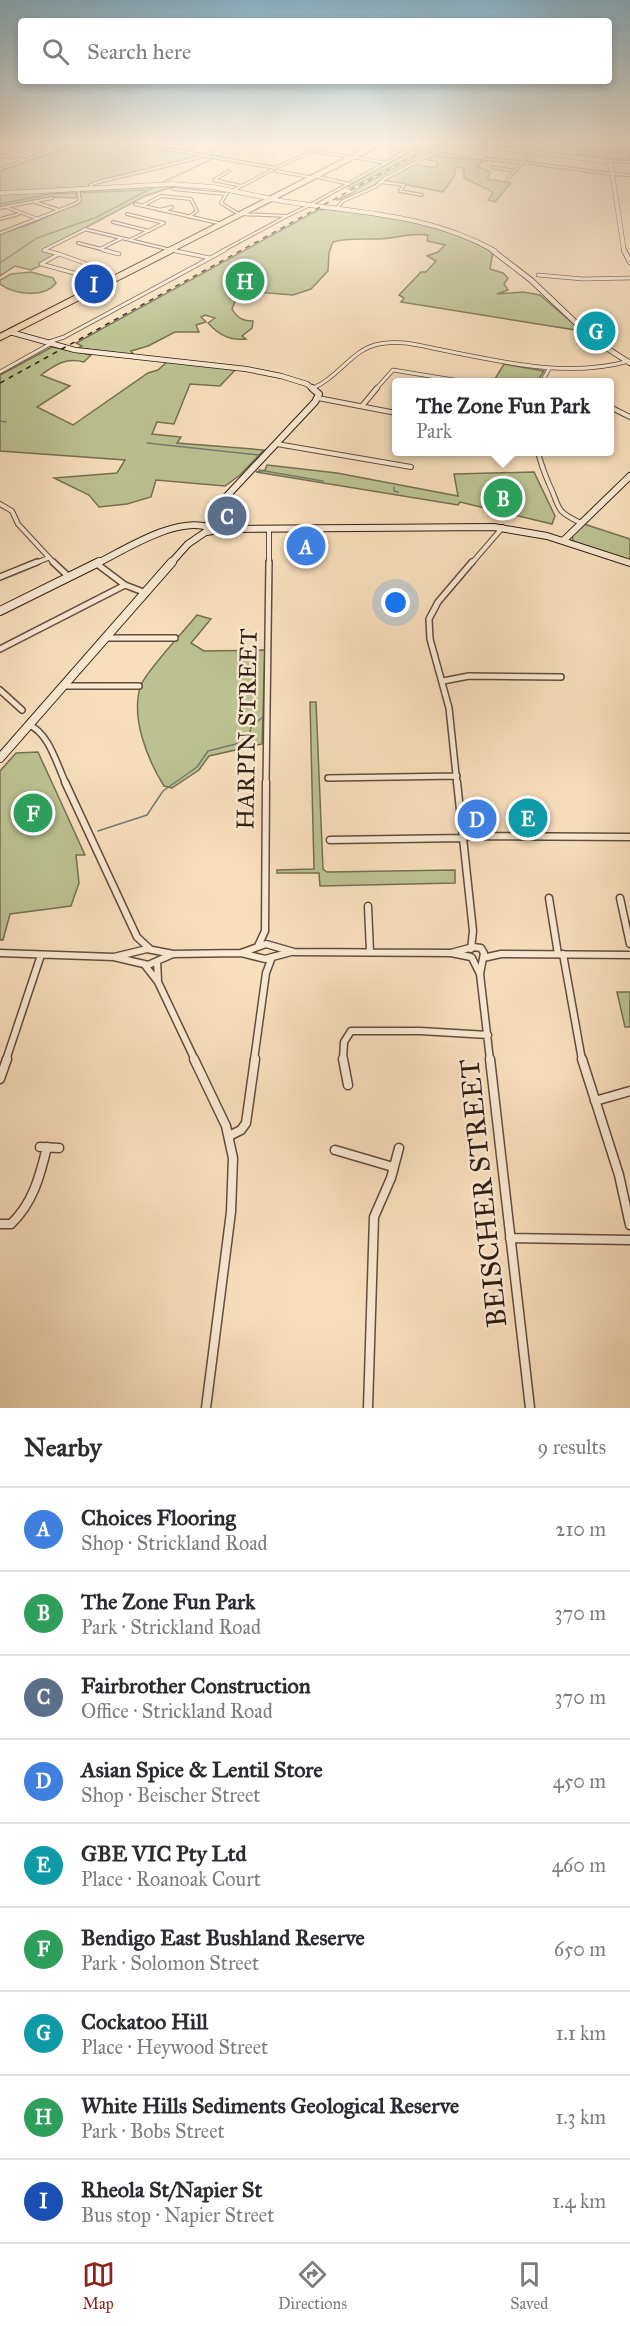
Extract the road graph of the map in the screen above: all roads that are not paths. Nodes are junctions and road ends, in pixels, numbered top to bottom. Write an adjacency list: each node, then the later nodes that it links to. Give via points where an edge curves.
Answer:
1 (6, 207): 13 (street); 18 (street)
2 (44, 207): 15 (street)
3 (68, 207): 15 (street)
4 (145, 207): 16 (street)
5 (169, 207): 16 (street)
6 (170, 207): 17 (street)
7 (195, 207): 22 (street, via 197,212)
8 (226, 207): 20 (street)
9 (254, 207): 20 (highway)
10 (306, 207): 21 (street)
11 (318, 207): 14 (street)
12 (617, 207): 38 (street, via 624,251)
13 (0, 208)
14 (337, 208): 47 (street, via 410,218 480,242 510,261 605,349)
15 (61, 210): 24 (street)
16 (159, 210): 17 (street)
17 (164, 211): 22 (street)
18 (19, 214): 23 (street); 24 (street)
19 (127, 214): 28 (street, via 164,223)
20 (239, 214): 21 (street); 26 (highway); 30 (highway)
21 (287, 216): 37 (street)
22 (189, 217): 26 (street)
23 (0, 219)
24 (39, 219): 27 (street)
25 (113, 222): 28 (street)
26 (219, 223): 33 (highway)
27 (0, 231)
28 (149, 231): 31 (street)
29 (122, 238): 31 (street); 34 (street); 35 (street, via 84,229 44,250)
30 (194, 238): 33 (highway); 33 (highway)
31 (130, 240): 33 (street)
32 (78, 243): 34 (street)
33 (171, 248): 37 (street); 41 (highway)
34 (100, 249): 36 (street)
35 (60, 254): 39 (street, via 101,268); 39 (street, via 41,264 84,276)
36 (119, 254)
37 (210, 258): 44 (street)
38 (630, 262)
39 (94, 273): 41 (street)
40 (538, 275): 42 (street)
41 (110, 277): 43 (highway); 43 (highway)
42 (630, 278)
43 (6, 332): 45 (street)
44 (64, 337): 45 (street)
45 (51, 343): 46 (street); 52 (street, via 83,352 225,366)
46 (40, 350): 49 (street)
47 (628, 361): 48 (street)
48 (549, 369): 51 (street); 52 (street, via 399,343 370,345 360,350 331,381)
49 (0, 372)
50 (439, 378): 54 (street, via 391,371)
51 (544, 378)
52 (315, 387): 53 (street)
53 (318, 398): 54 (street); 58 (street)
54 (362, 406): 56 (street)
55 (614, 409): 57 (street)
56 (392, 412)
57 (630, 417)
58 (277, 444): 60 (street); 63 (street)
59 (539, 456): 64 (street, via 557,508)
60 (411, 467)
61 (630, 476): 64 (street)
62 (0, 504): 73 (street, via 12,511 18,524)
63 (214, 513): 67 (street); 69 (street)
64 (581, 522): 71 (street)
65 (494, 526): 66 (street); 68 (street); 70 (street)
66 (503, 527): 70 (street); 71 (street)
67 (194, 528): 69 (street); 72 (street); 75 (street, via 155,536)
68 (269, 528): 69 (street); 100 (street, HARPIN STREET)
69 (206, 529): 72 (street)
70 (493, 538): 85 (street, via 429,619 430,639)
71 (563, 541): 74 (street)
72 (188, 544): 79 (street)
73 (48, 558): 76 (street); 77 (street)
74 (630, 563)
75 (97, 564): 77 (street); 78 (street)
76 (0, 577)
77 (69, 578): 80 (street)
78 (125, 585): 79 (street); 83 (street)
79 (146, 593): 81 (street)
80 (0, 611)
81 (106, 638): 82 (street); 86 (street)
82 (175, 638)
83 (0, 649)
84 (561, 677): 85 (street, via 469,676)
85 (443, 681): 92 (street)
86 (64, 686): 87 (street); 90 (street)
87 (139, 686)
88 (0, 690): 89 (street)
89 (22, 710)
90 (29, 725): 91 (street); 102 (street, via 42,735)
91 (0, 758)
92 (457, 776): 93 (street); 94 (street)
93 (328, 778)
94 (464, 837): 95 (street); 96 (street); 101 (street)
95 (630, 837)
96 (330, 840)
97 (549, 898): 117 (street)
98 (620, 898): 103 (street)
99 (368, 906): 111 (street)
100 (264, 931): 104 (street, HARPIN STREET); 105 (street, HARPIN STREET)
101 (473, 931): 106 (street); 107 (street)
102 (137, 937): 108 (street); 109 (street)
103 (630, 944)
104 (272, 946): 105 (street); 110 (street); 122 (street)
105 (258, 947): 113 (street); 121 (street)
106 (481, 948): 107 (street); 116 (street); 124 (street)
107 (471, 949): 114 (street); 123 (street)
108 (152, 950): 109 (street); 115 (street); 125 (street)
109 (138, 952): 120 (street); 126 (street, via 138,961)
110 (294, 952): 111 (street); 122 (street)
111 (370, 952): 114 (street)
112 (0, 953): 118 (street)
113 (241, 953): 115 (street); 121 (street)
114 (451, 953): 123 (street)
115 (173, 954): 125 (street)
116 (501, 954): 117 (street); 124 (street)
117 (560, 954): 119 (street); 134 (street, via 583,1063)
118 (41, 955): 120 (street); 131 (street)
119 (630, 955)
120 (114, 957): 126 (street)
121 (260, 957): 122 (street); 127 (street)
122 (272, 957): 127 (street)
123 (472, 958): 124 (street); 128 (street, BEISCHER STREET)
124 (483, 958): 128 (street, BEISCHER STREET)
125 (157, 961): 126 (street); 129 (street)
126 (143, 964): 129 (street)
127 (266, 973): 135 (street, via 246,1121 243,1128)
128 (480, 974): 130 (street, BEISCHER STREET)
129 (158, 982): 135 (street)
130 (488, 1035): 132 (street, via 351,1030 345,1041 343,1071); 142 (street, BEISCHER STREET)
131 (0, 1078)
132 (348, 1085)
133 (630, 1091): 134 (street)
134 (596, 1101): 141 (street, via 622,1184)
135 (229, 1136): 144 (street, via 233,1161 230,1215)
136 (59, 1148): 140 (street, via 44,1147 38,1182 22,1211 11,1224)
137 (399, 1149): 139 (street)
138 (335, 1150): 139 (street)
139 (393, 1167): 145 (street, via 374,1217)
140 (0, 1224)
141 (630, 1225)
142 (510, 1238): 143 (street); 146 (street, BEISCHER STREET)
143 (630, 1240)
144 (206, 1408)
145 (368, 1408)
146 (530, 1408)

